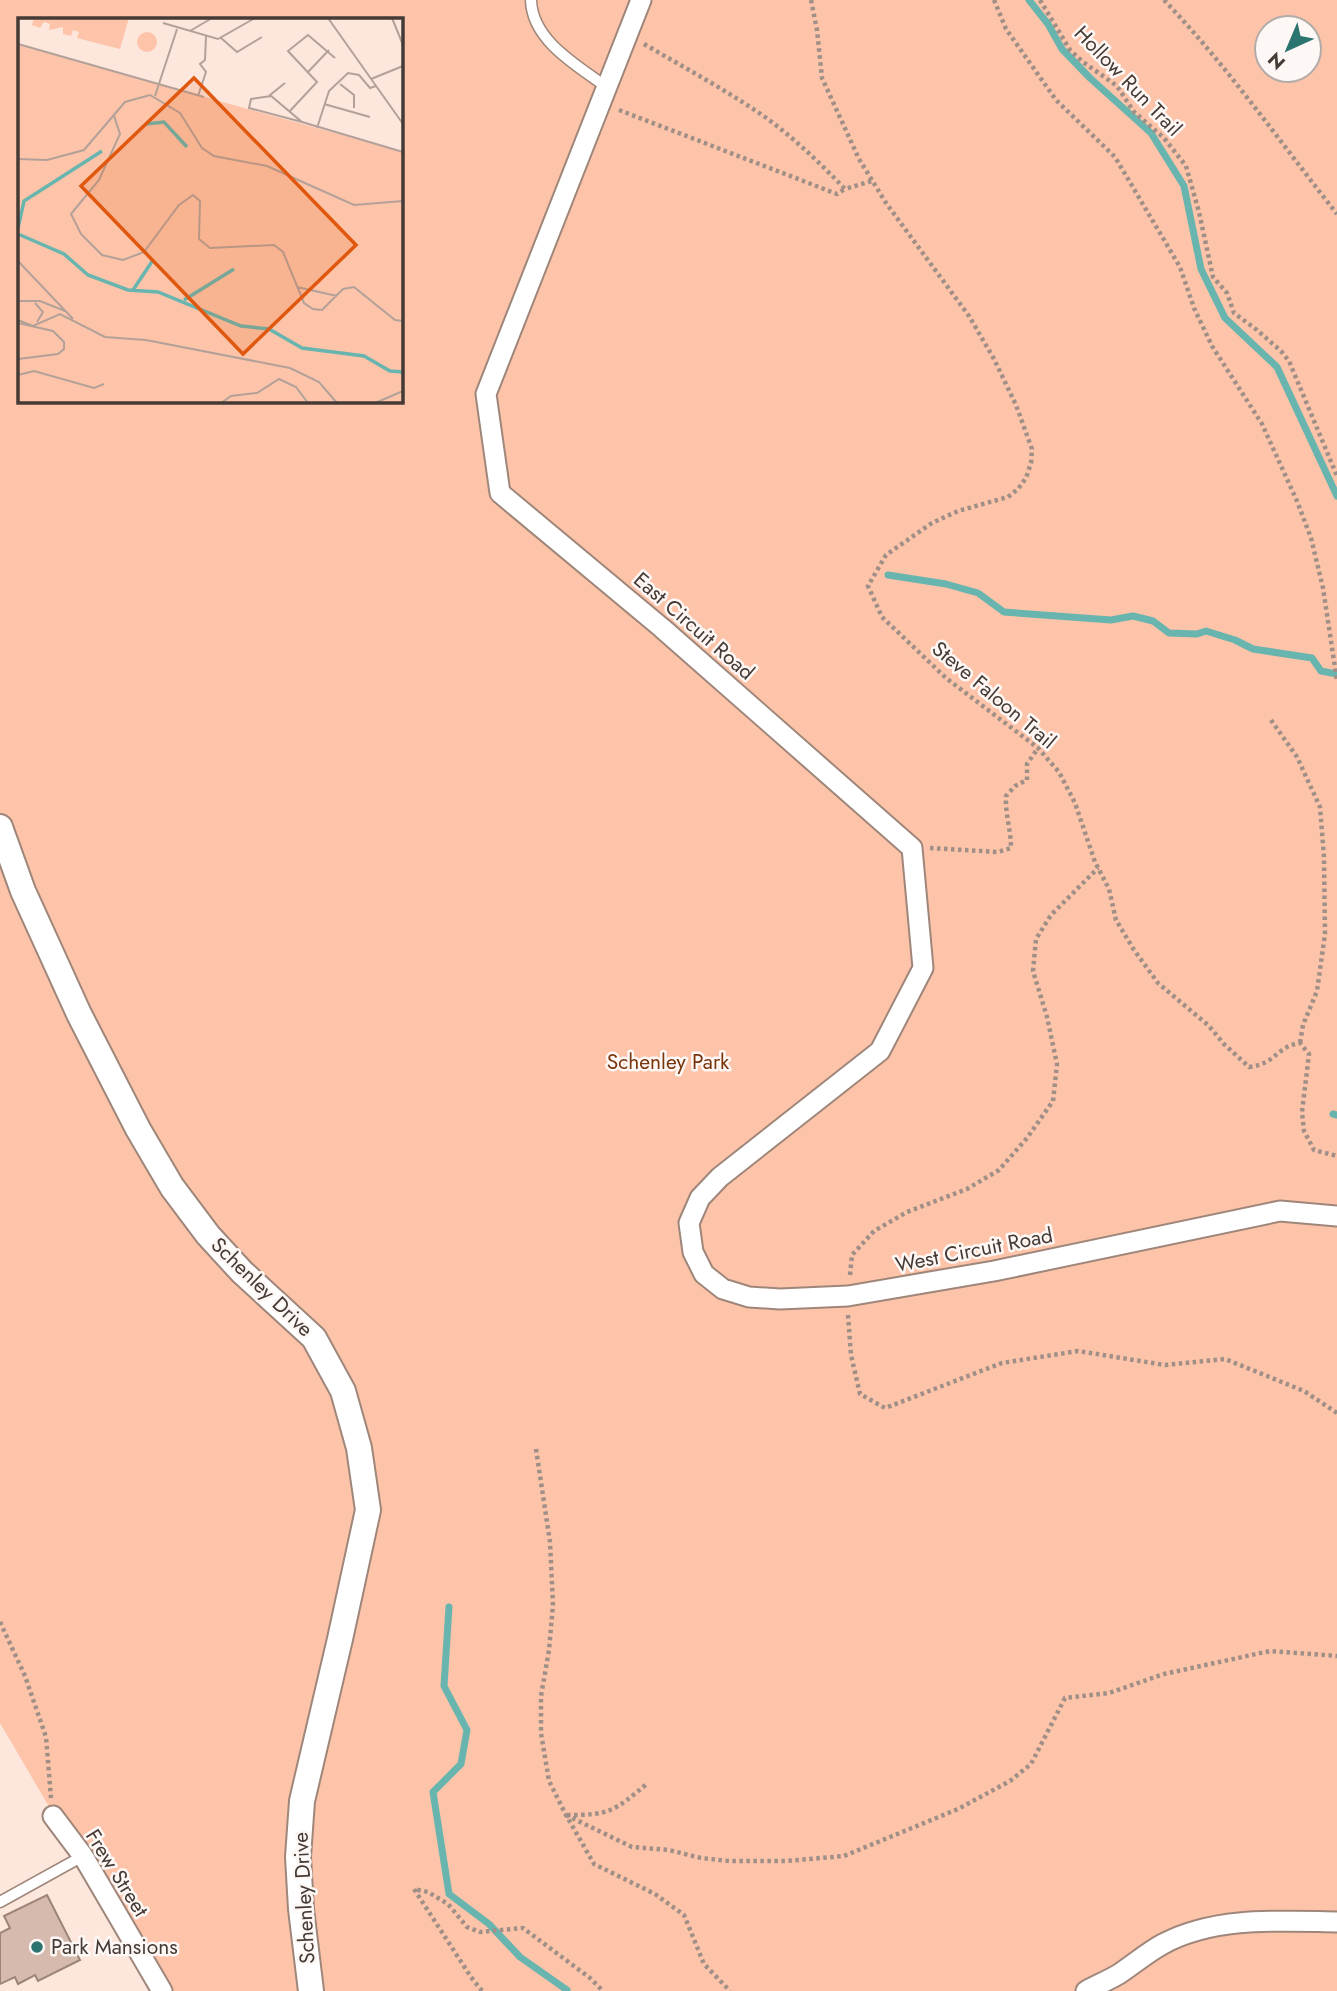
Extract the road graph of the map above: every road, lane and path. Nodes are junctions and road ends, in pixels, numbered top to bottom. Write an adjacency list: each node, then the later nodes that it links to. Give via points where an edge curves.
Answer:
1 (531, 0): 8 (lane, via 542,34)
2 (641, 0): 7 (street, East Circuit Road)
3 (811, 0): 9 (path, Steve Faloon Trail, via 822,78)
4 (994, 0): 13 (path, via 1006,29 1056,100 1115,157 1180,267 1212,346 1262,424 1311,538)
5 (1040, 0): 12 (path, Hollow Run Trail, via 1070,50 1116,86 1134,112 1164,138 1186,166 1213,277 1227,293 1234,313 1289,361)
6 (1164, 0): 11 (path, via 1232,75)
7 (628, 35): 8 (street, East Circuit Road); 10 (path, via 766,118 813,155)
8 (605, 96): 10 (path, via 837,194); 17 (street, East Circuit Road, via 486,394 500,492)
9 (872, 181): 10 (path); 15 (path, Steve Faloon Trail, via 969,316 1016,405 1032,449 1026,478 1018,489 1008,497 932,523 886,555 868,586 883,617 946,678)
10 (845, 189)
11 (1337, 214)
12 (1337, 476)
13 (1337, 681)
14 (1271, 720): 19 (path, via 1297,757 1320,807 1323,958)
15 (1038, 748): 17 (path, via 1027,764 1027,780 1006,796 1011,848 998,852); 18 (path, Steve Faloon Trail, via 1059,772 1075,803)
16 (0, 827): 34 (street, Schenley Drive, via 23,891 79,1014 138,1129 172,1187 208,1234 314,1338 343,1391 359,1448 368,1510 302,1801 298,1857)
17 (912, 848): 22 (street, West Circuit Road, via 923,968 880,1051 720,1177 700,1198 689,1223 693,1252 704,1274 723,1289 780,1299)
18 (1098, 868): 19 (path, Steve Faloon Trail, via 1109,889 1116,920 1158,983 1249,1067 1264,1065 1289,1045); 22 (path, via 1051,915 1036,939 1033,971 1057,1064 1053,1101 999,1170 874,1231 852,1255)
19 (1300, 1043): 20 (path, via 1309,1054 1304,1131 1314,1150)
20 (1337, 1156)
21 (1337, 1216): 22 (street, West Circuit Road, via 1280,1211 994,1271)
22 (848, 1296): 23 (path, via 851,1355 860,1394 885,1408 1002,1363 1078,1351 1165,1365 1225,1359 1304,1391)
23 (1337, 1413)
24 (536, 1449): 28 (path, via 550,1542 553,1605 541,1733 550,1780)
25 (0, 1622): 29 (path, via 46,1737)
26 (1337, 1656): 28 (path, via 1270,1651 1164,1674 1109,1693 1065,1698 1031,1764 1010,1781 958,1809 844,1856 786,1861 701,1858 632,1847)
27 (648, 1783): 28 (path, via 615,1810)
28 (566, 1815): 37 (path, via 594,1864 655,1894 684,1915 704,1964)
29 (53, 1816): 30 (street, Frew Street)
30 (82, 1856): 31 (lane); 33 (street, Frew Street)
31 (0, 1902)
32 (1337, 1922): 38 (street, via 1230,1924 1191,1932)
33 (162, 1991)
34 (311, 1991)
35 (482, 1991): 36 (path, via 414,1889 448,1904 467,1927 480,1932 523,1928)
36 (603, 1991)
37 (730, 1991)
38 (1086, 1991)

